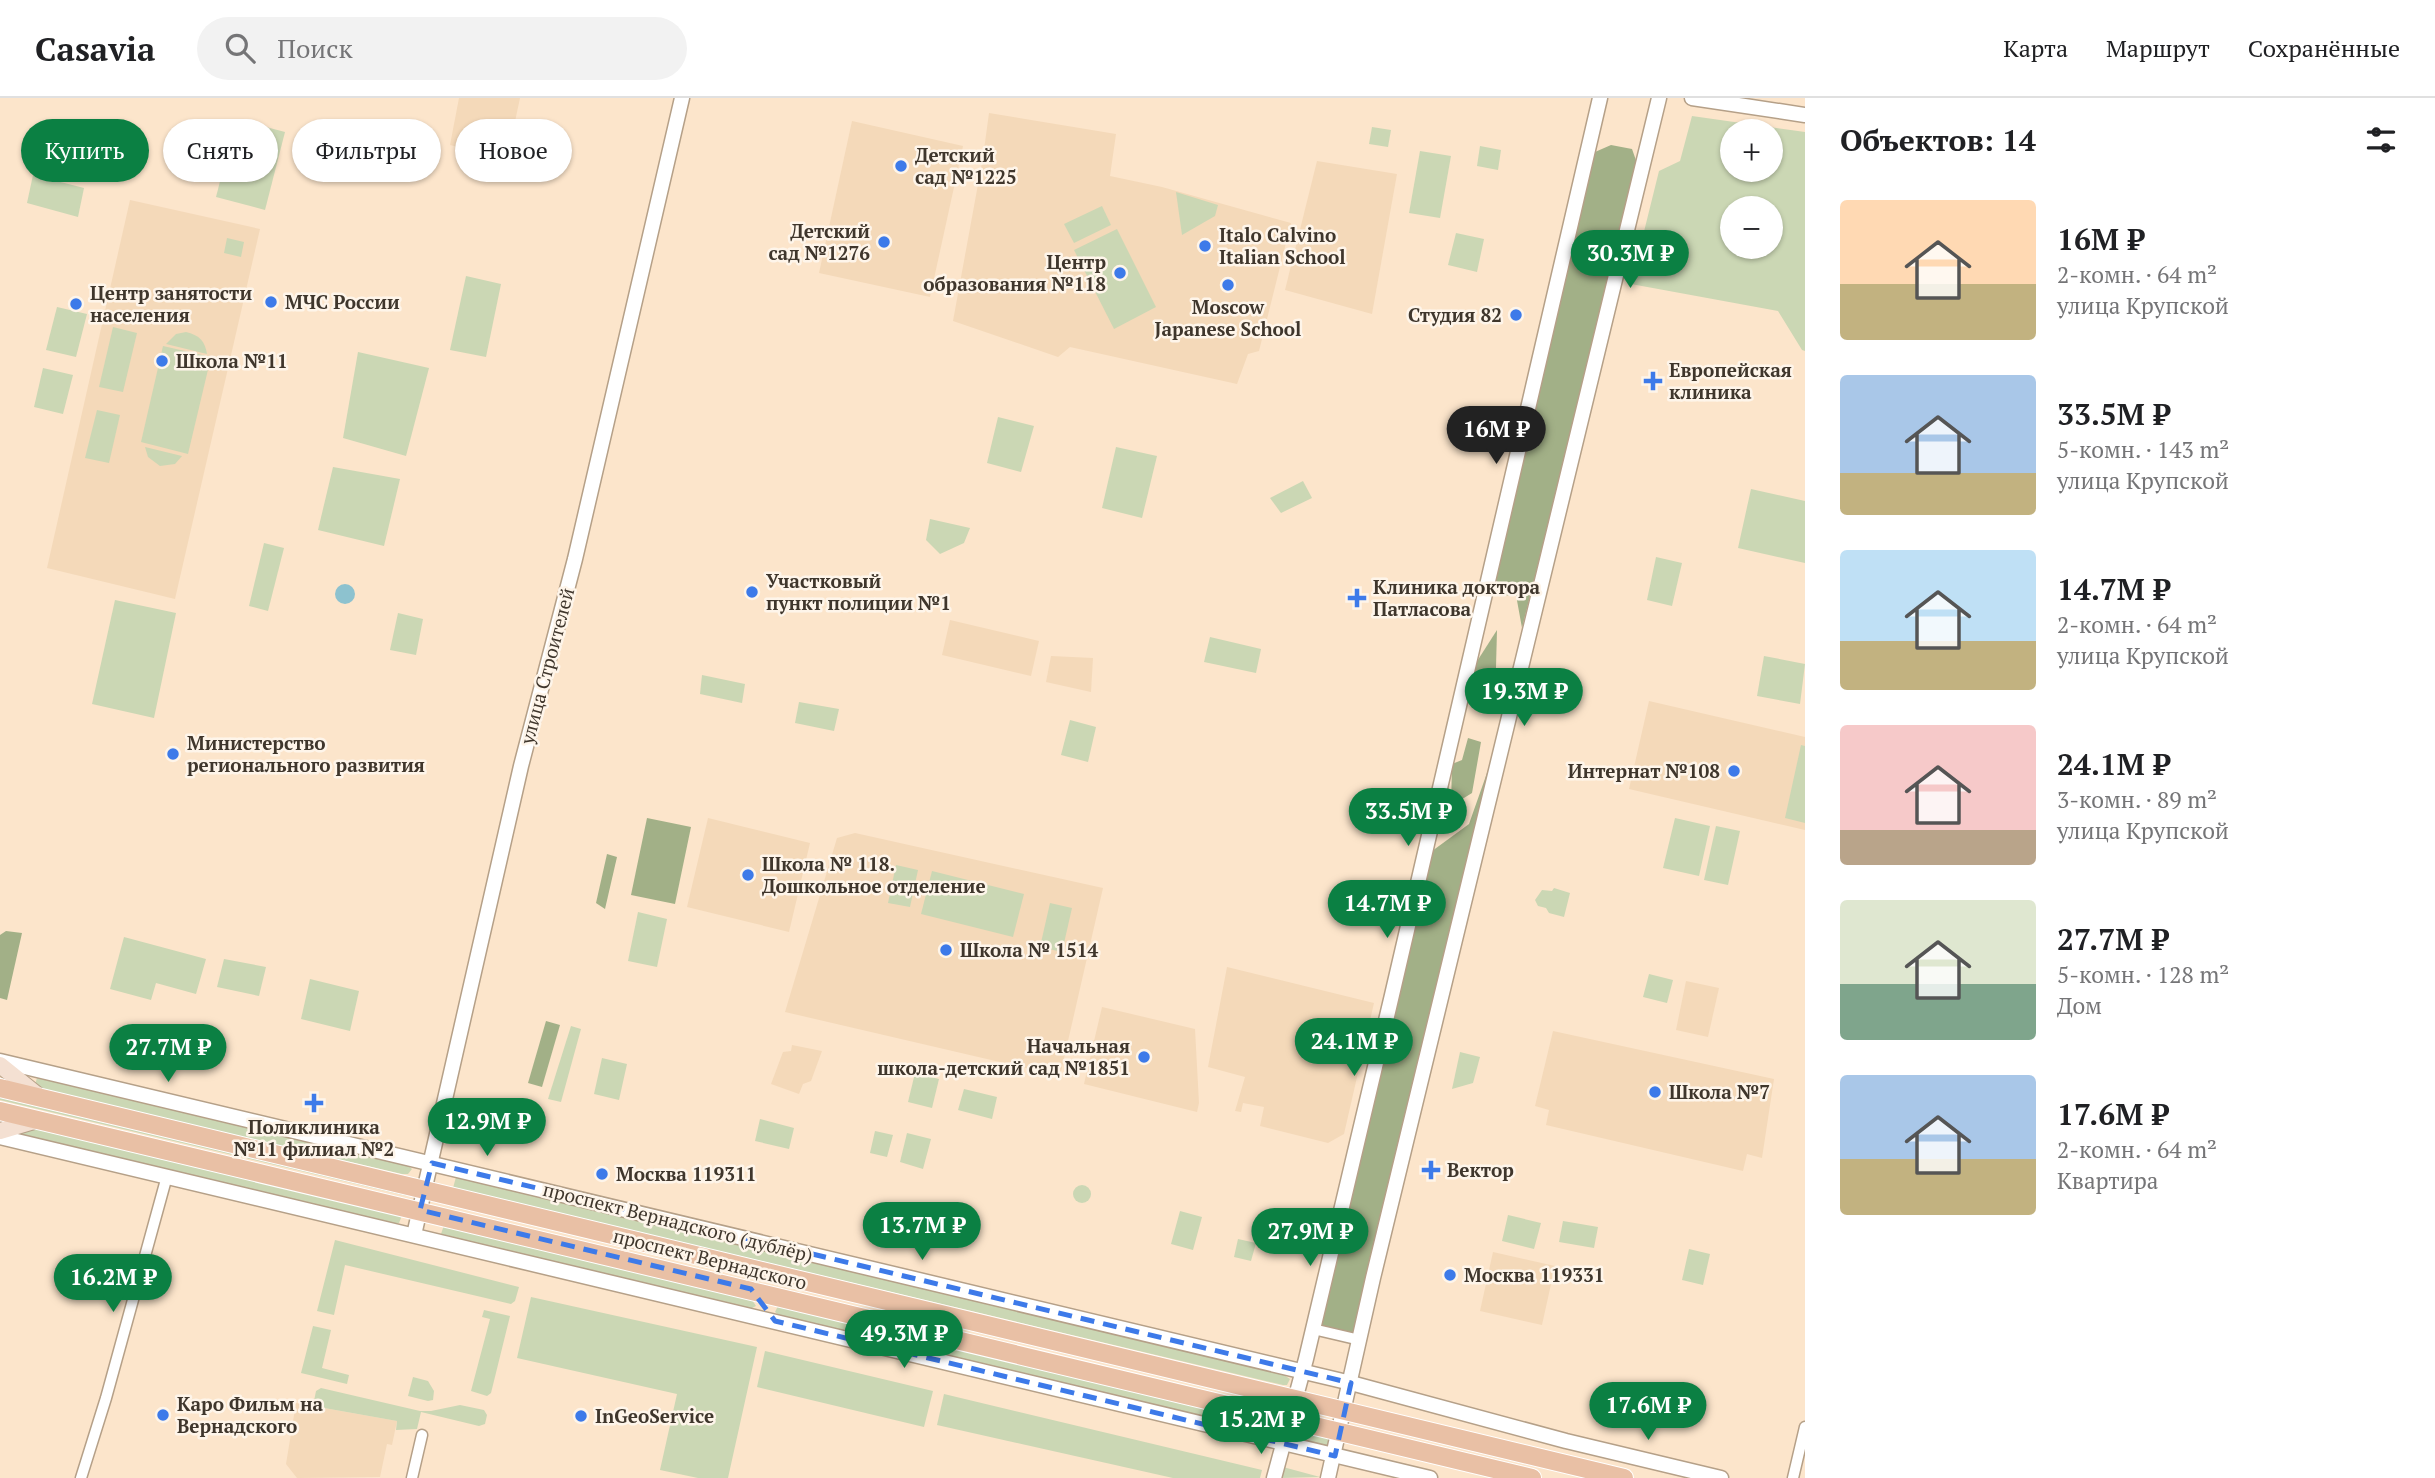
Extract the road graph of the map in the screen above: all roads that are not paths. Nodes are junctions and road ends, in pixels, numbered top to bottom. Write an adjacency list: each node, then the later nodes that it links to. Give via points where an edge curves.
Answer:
1 (682, 98): 13 (street, улица Строителей, via 575,559 521,766)
2 (1600, 98): 20 (street)
3 (1659, 98): 21 (street)
4 (1692, 98): 5 (street)
5 (1805, 115)
6 (0, 1063): 8 (main road, проспект Вернадского (дублёр)); 13 (street, проспект Вернадского (дублёр))
7 (0, 1088): 8 (main road, проспект Вернадского)
8 (41, 1098): 15 (main road, проспект Вернадского)
9 (0, 1111): 10 (main road, проспект Вернадского)
10 (37, 1120): 11 (main road); 16 (main road, проспект Вернадского)
11 (0, 1131)
12 (0, 1137): 14 (street)
13 (432, 1163): 15 (street, улица Строителей); 22 (street, проспект Вернадского (дублёр))
14 (167, 1176): 17 (street); 33 (street)
15 (425, 1190): 16 (street, улица Строителей); 24 (main road, проспект Вернадского)
16 (420, 1210): 17 (street, улица Строителей); 18 (main road, проспект Вернадского)
17 (414, 1235): 19 (street)
18 (751, 1289): 19 (street); 26 (main road, проспект Вернадского)
19 (775, 1321): 30 (street)
20 (1313, 1329): 21 (street); 22 (street)
21 (1360, 1340): 23 (street)
22 (1303, 1371): 23 (street, проспект Вернадского (дублёр)); 24 (street)
23 (1351, 1383): 25 (street); 40 (street, проспект Вернадского (дублёр))
24 (1295, 1399): 25 (main road, проспект Вернадского); 26 (street)
25 (1345, 1411): 28 (street); 39 (main road, проспект Вернадского)
26 (1290, 1418): 28 (main road, проспект Вернадского); 30 (street)
27 (1805, 1427): 32 (street)
28 (1340, 1431): 31 (street); 38 (main road, проспект Вернадского)
29 (422, 1436): 34 (street)
30 (1283, 1443): 31 (street); 35 (street)
31 (1335, 1456): 36 (street); 37 (street)
32 (1801, 1465): 41 (street)
33 (81, 1478)
34 (412, 1478)
35 (1274, 1478)
36 (1328, 1478)
37 (1430, 1478)
38 (1532, 1478)
39 (1624, 1478)
40 (1721, 1478)
41 (1793, 1478)

